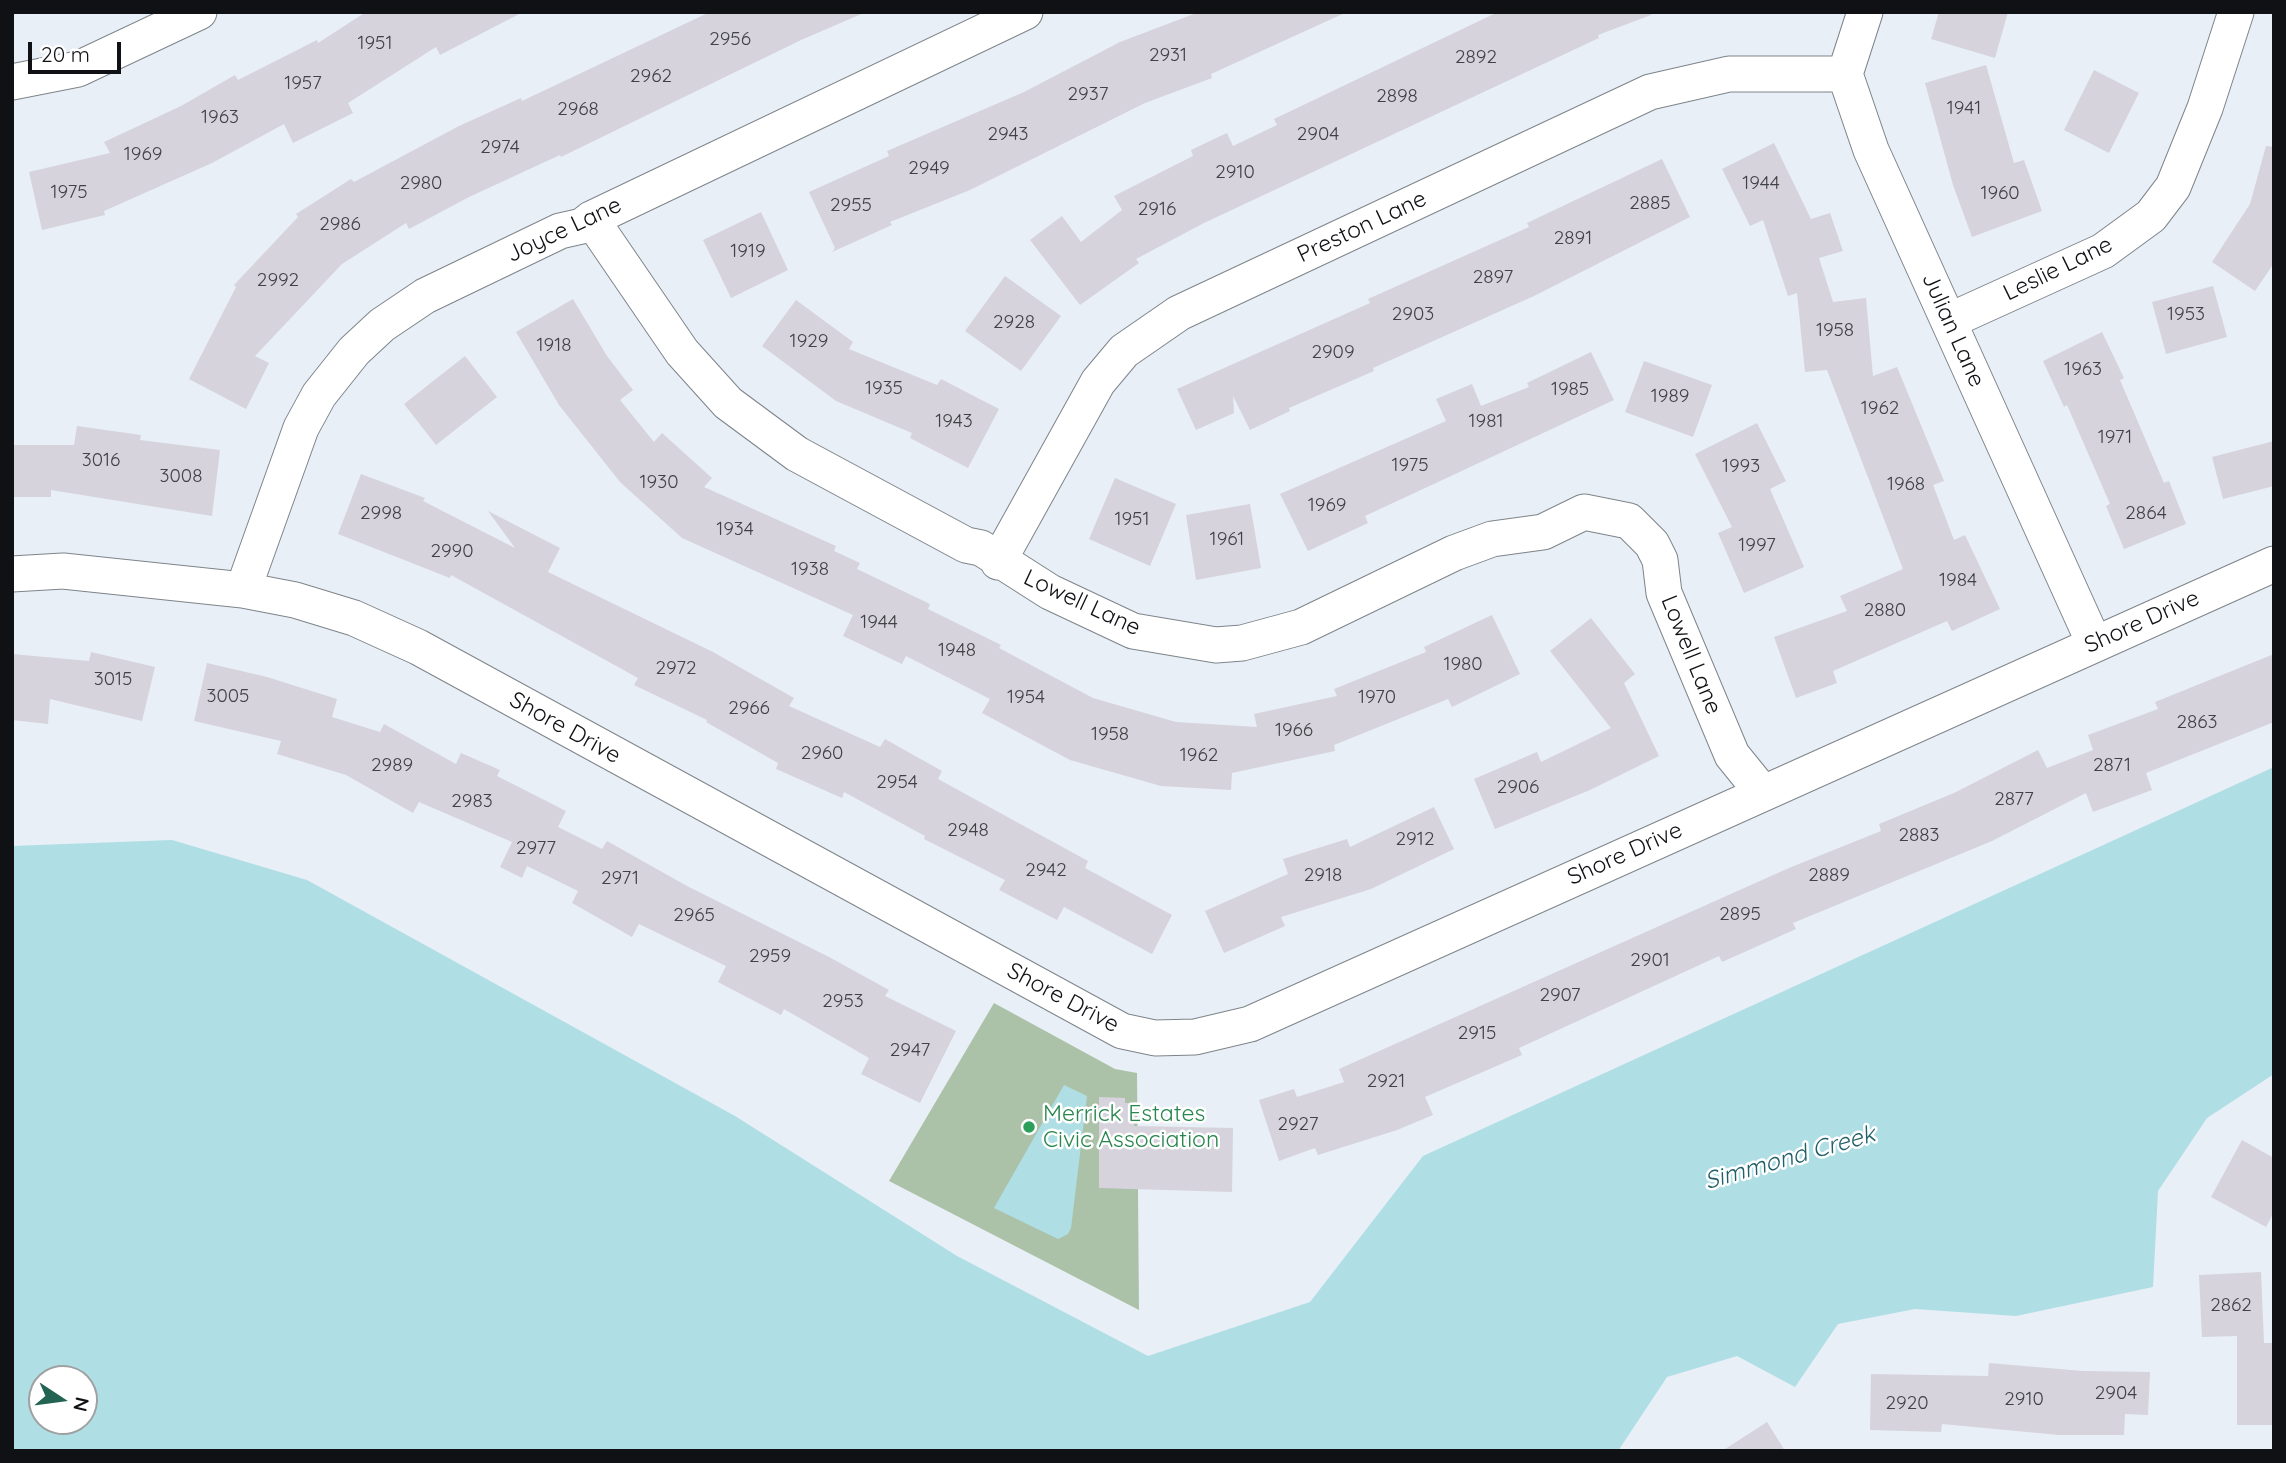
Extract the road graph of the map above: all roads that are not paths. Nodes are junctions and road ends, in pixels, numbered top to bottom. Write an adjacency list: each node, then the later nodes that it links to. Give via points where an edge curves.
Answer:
1 (199, 12): 6 (street, via 78,69)
2 (1865, 12): 5 (street)
3 (2236, 12): 8 (street, Leslie Lane, via 2173,187 2151,216 2103,251)
4 (1022, 13): 7 (street, Joyce Lane)
5 (1845, 74): 8 (street, Julian Lane, via 1871,150); 9 (street, Preston Lane, via 1729,75 1650,92 1179,313 1124,351 1098,382)
6 (12, 82)
7 (591, 219): 9 (street, Lowell Lane, via 682,352 728,403 797,454 966,545 981,548); 12 (street, Joyce Lane, via 425,296 354,351 319,395 301,428)
8 (1949, 321): 13 (street, Julian Lane)
9 (998, 562): 14 (street, Lowell Lane, via 1132,631 1216,645 1242,643 1301,627 1492,539 1543,532 1584,512 1607,514 1629,521 1652,544 1660,560 1664,593 1732,755)
10 (2274, 564): 13 (street, Shore Drive)
11 (12, 574): 12 (street, Shore Drive, via 63,571)
12 (243, 590): 14 (street, Shore Drive, via 354,618 418,647 1109,1025 1155,1038 1195,1037 1250,1024)
13 (2094, 643): 14 (street, Shore Drive)
14 (1762, 792)

